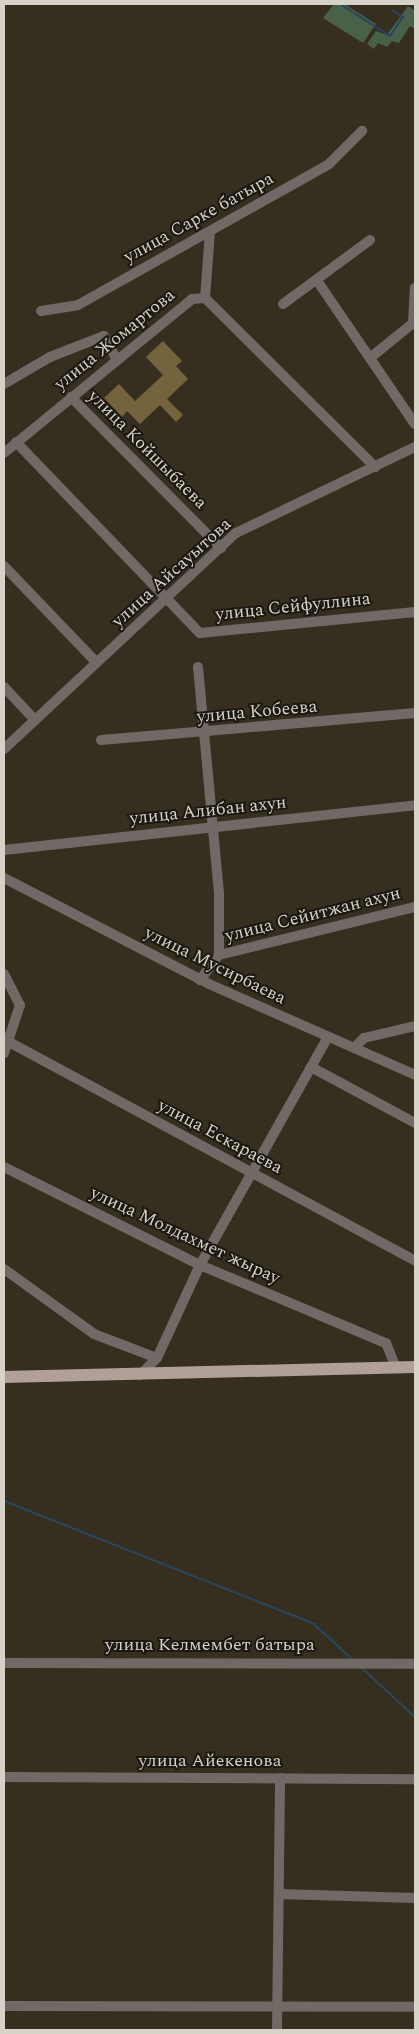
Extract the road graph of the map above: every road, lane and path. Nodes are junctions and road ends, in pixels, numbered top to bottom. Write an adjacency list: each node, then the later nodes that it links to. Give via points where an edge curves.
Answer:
1 (362, 131): 2 (street, улица Сарке батыра, via 329,164)
2 (210, 230): 6 (street); 8 (street, улица Сарке батыра, via 78,305)
3 (370, 240): 4 (street)
4 (318, 282): 7 (street); 9 (street)
5 (415, 288): 9 (street, via 413,323)
6 (205, 298): 10 (street, улица Жомартова, via 192,299); 17 (street, улица Жомартова)
7 (282, 304)
8 (40, 311)
9 (370, 358): 13 (street)
10 (116, 359): 11 (street, via 104,336 50,356); 12 (street, улица Жомартова)
11 (4, 384)
12 (72, 397): 14 (street, улица Жомартова); 18 (street, улица Койшыбаева)
13 (415, 424)
14 (16, 442): 16 (street, улица Жомартова); 20 (street, улица Сейфуллина)
15 (415, 447): 17 (street, улица Айсауытова)
16 (4, 454)
17 (375, 467): 18 (street, улица Айсауытова, via 236,533)
18 (221, 548): 20 (street, улица Айсауытова)
19 (4, 566): 22 (street)
20 (166, 599): 21 (street, улица Сейфуллина, via 200,633); 22 (street, улица Айсауытова)
21 (415, 612)
22 (97, 663): 26 (street, улица Айсауытова)
23 (198, 667): 27 (street)
24 (4, 687): 26 (street)
25 (415, 713): 27 (street, улица Кобеева)
26 (35, 720): 29 (street, улица Айсауытова)
27 (204, 733): 28 (street, улица Кобеева); 31 (street)
28 (101, 740)
29 (4, 749)
30 (415, 806): 31 (street, улица Алибан ахун)
31 (212, 826): 32 (street, улица Алибан ахун); 35 (street, via 219,894)
32 (4, 850)
33 (4, 878): 37 (street, улица Мусирбаева)
34 (415, 907): 35 (street, улица Сейитжан ахун)
35 (219, 955): 37 (street, улица Сейитжан ахун)
36 (4, 974): 40 (street, via 20,1005)
37 (200, 980): 39 (street, улица Мусирбаева)
38 (415, 1026): 41 (street, via 364,1038)
39 (328, 1037): 41 (street, улица Мусирбаева); 43 (street)
40 (10, 1042): 42 (street); 47 (street, улица Ескараева)
41 (354, 1048): 44 (street, улица Мусирбаева)
42 (4, 1052)
43 (311, 1067): 45 (street); 47 (street)
44 (415, 1075)
45 (415, 1123)
46 (4, 1167): 49 (street, улица Молдахмет жырау)
47 (252, 1172): 48 (street, улица Ескараева); 49 (street)
48 (415, 1261)
49 (200, 1265): 51 (street); 53 (street, улица Молдахмет жырау, via 386,1343)
50 (4, 1269): 51 (street, via 94,1334)
51 (157, 1358): 54 (street)
52 (415, 1367): 53 (main road)
53 (396, 1368): 54 (main road)
54 (140, 1375): 55 (main road)
55 (4, 1377)
56 (4, 1663): 57 (street, улица Келмембет батыра)
57 (415, 1664)
58 (4, 1776): 59 (street, улица Айекенова)
59 (280, 1778): 60 (street, улица Айекенова); 61 (street)
60 (415, 1779)
61 (279, 1894): 62 (street); 64 (street)
62 (415, 1898)
63 (4, 2006): 64 (street)
64 (277, 2006): 65 (street); 66 (street)
65 (415, 2007)
66 (277, 2030)

